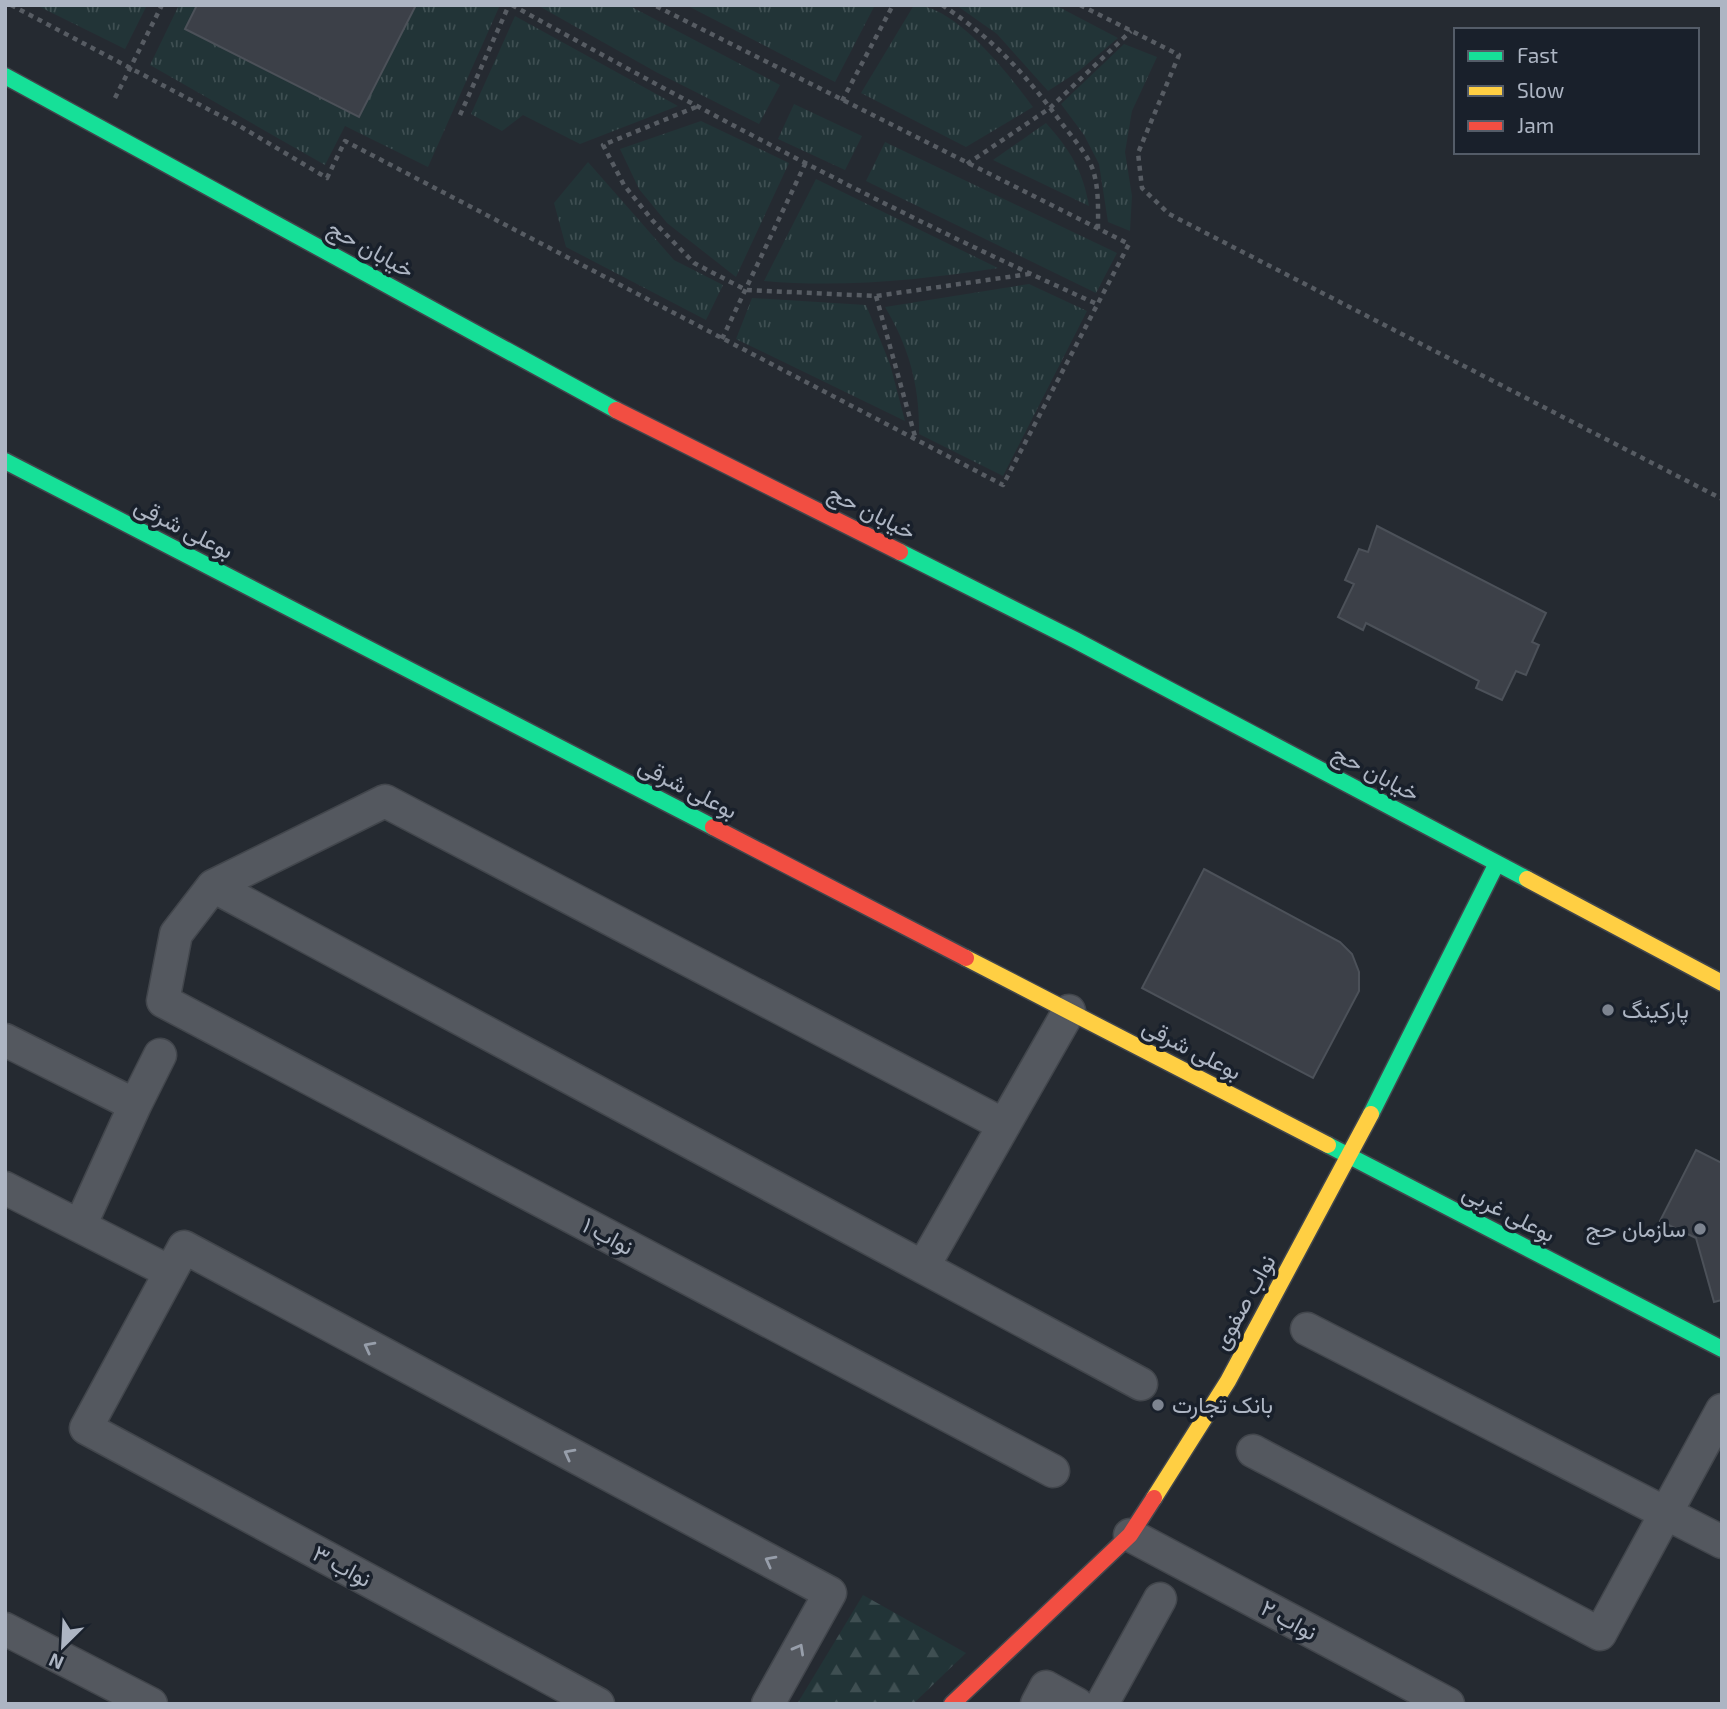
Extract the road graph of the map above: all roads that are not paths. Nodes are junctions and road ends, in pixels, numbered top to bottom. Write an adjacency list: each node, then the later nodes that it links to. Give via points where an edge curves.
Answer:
1 (5, 76): 3 (street, خیابان حج, via 614,409 1076,640)
2 (5, 461): 6 (street, بوعلی شرقی)
3 (1496, 865): 5 (street, خیابان حج); 11 (street, نواب صفوی)
4 (213, 886): 10 (street, via 385,800); 15 (street); 21 (street, نواب ۱, via 176,934 163,1001)
5 (1722, 982)
6 (1069, 1011): 10 (street); 11 (street, بوعلی شرقی)
7 (5, 1040): 9 (street)
8 (160, 1055): 9 (street)
9 (135, 1105): 13 (street)
10 (1004, 1125): 15 (street)
11 (1350, 1156): 17 (street, بوعلی غربی); 23 (street, نواب صفوی, via 1228,1381)
12 (5, 1188): 13 (street)
13 (80, 1226): 14 (street)
14 (177, 1260): 28 (street, نواب ۳, via 86,1428); 31 (street, one-way to 14, via 830,1593)
15 (923, 1267): 18 (street)
16 (1307, 1329): 22 (street)
17 (1722, 1349)
18 (1141, 1384)
19 (1722, 1410): 22 (street)
20 (1253, 1451): 22 (street, via 1600,1634)
21 (1053, 1471)
22 (1665, 1513): 24 (street)
23 (1130, 1535): 32 (street, نواب صفوی); 35 (street, نواب ۲)
24 (1722, 1542)
25 (1160, 1599): 34 (street)
26 (5, 1629): 29 (street)
27 (1041, 1695): 33 (street)
28 (566, 1696): 30 (street, نواب ۳)
29 (150, 1703)
30 (598, 1704)
31 (768, 1704)
32 (952, 1704)
33 (1077, 1704)
34 (1102, 1704)
35 (1448, 1704)

